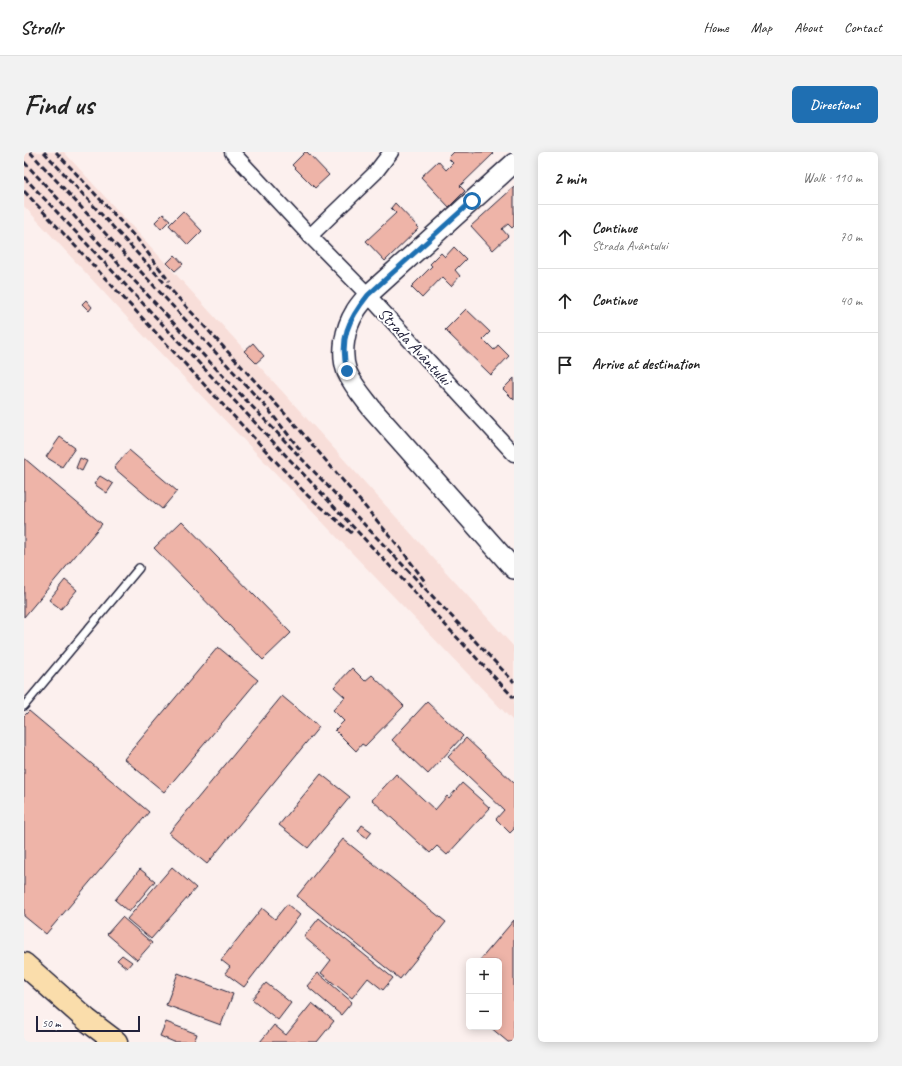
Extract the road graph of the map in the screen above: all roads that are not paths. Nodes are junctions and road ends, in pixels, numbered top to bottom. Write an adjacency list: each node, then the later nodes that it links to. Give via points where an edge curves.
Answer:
1 (232, 152): 4 (street)
2 (391, 152): 4 (street, via 375,173)
3 (514, 163): 5 (main road, Strada Avântului)
4 (310, 236): 5 (street)
5 (368, 295): 6 (street, Strada Avântului); 8 (main road, via 355,312 346,334 343,357 357,390)
6 (514, 454)
7 (139, 568): 9 (lane)
8 (514, 569)
9 (24, 706)
10 (24, 964): 11 (main road)
11 (116, 1042)

